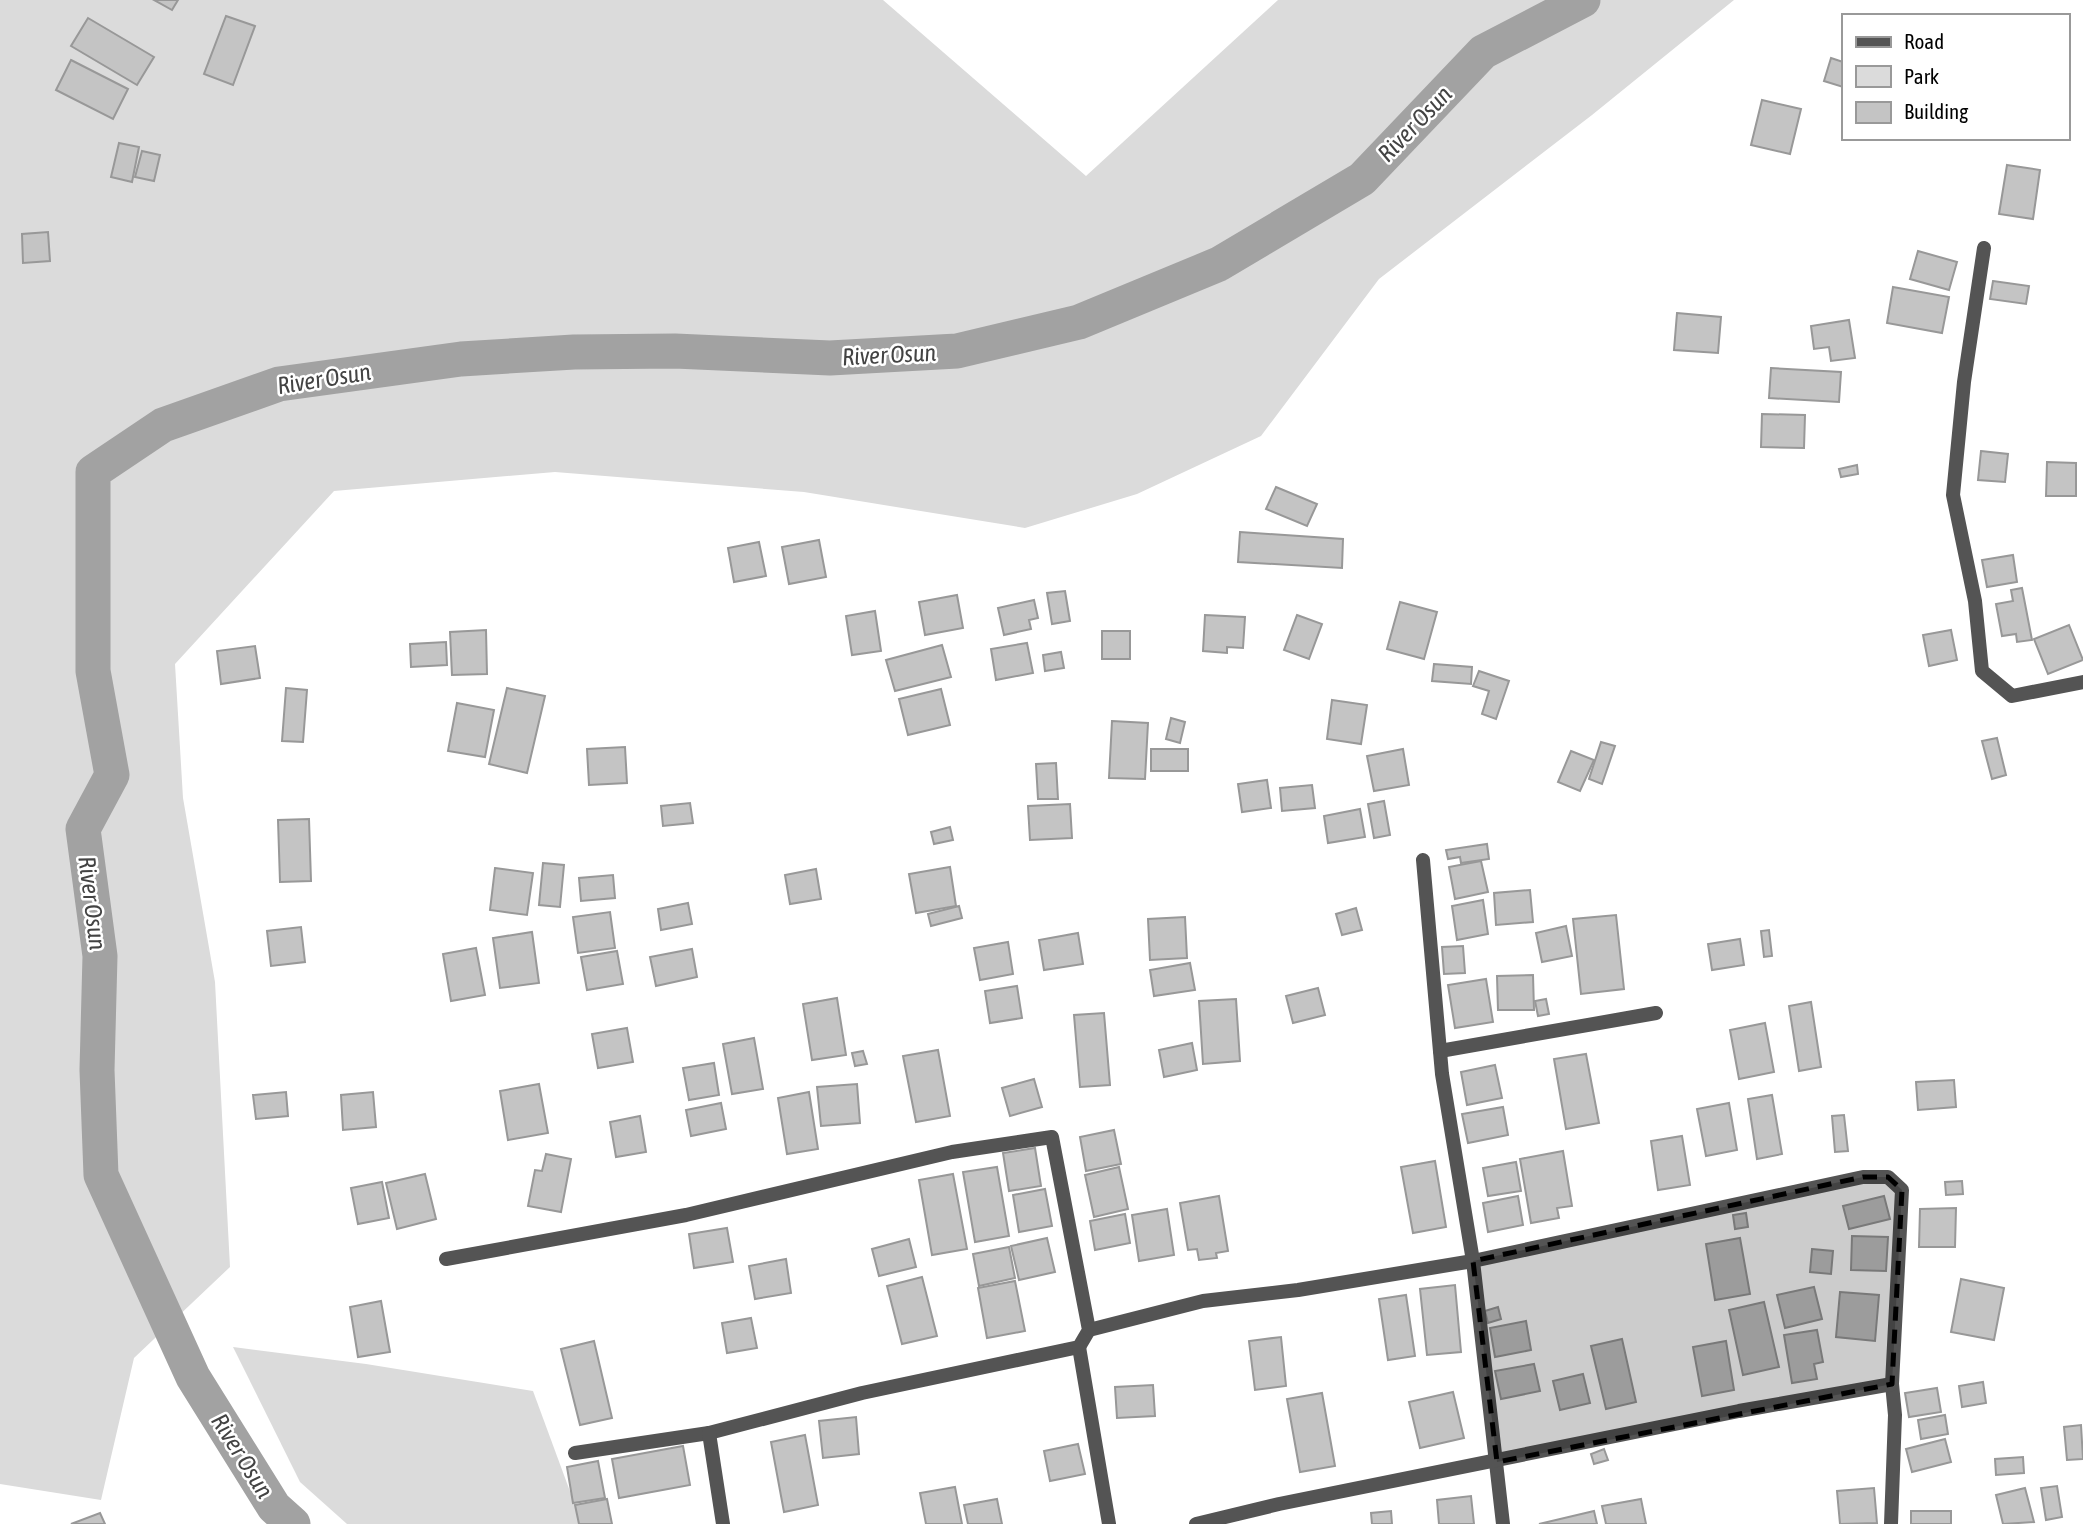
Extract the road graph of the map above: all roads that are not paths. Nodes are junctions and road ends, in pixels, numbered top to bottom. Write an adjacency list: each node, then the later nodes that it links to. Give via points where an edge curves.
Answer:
1 (1984, 248): 2 (street, via 1953,495 1976,601 1982,671 2012,696)
2 (2083, 682)
3 (1423, 860): 5 (street)
4 (1656, 1013): 5 (street)
5 (1440, 1051): 7 (street)
6 (446, 1259): 8 (street, via 686,1215 953,1152 1052,1138)
7 (1473, 1261): 8 (street, via 1203,1301); 10 (street, via 1863,1177 1888,1177 1902,1190); 13 (street)
8 (1089, 1330): 9 (street)
9 (1079, 1347): 11 (street, via 862,1393); 15 (street)
10 (1892, 1384): 13 (street); 18 (street)
11 (709, 1433): 12 (street); 14 (street)
12 (575, 1453)
13 (1497, 1462): 16 (street); 17 (street)
14 (723, 1524)
15 (1109, 1524)
16 (1196, 1524)
17 (1503, 1524)
18 (1891, 1524)

